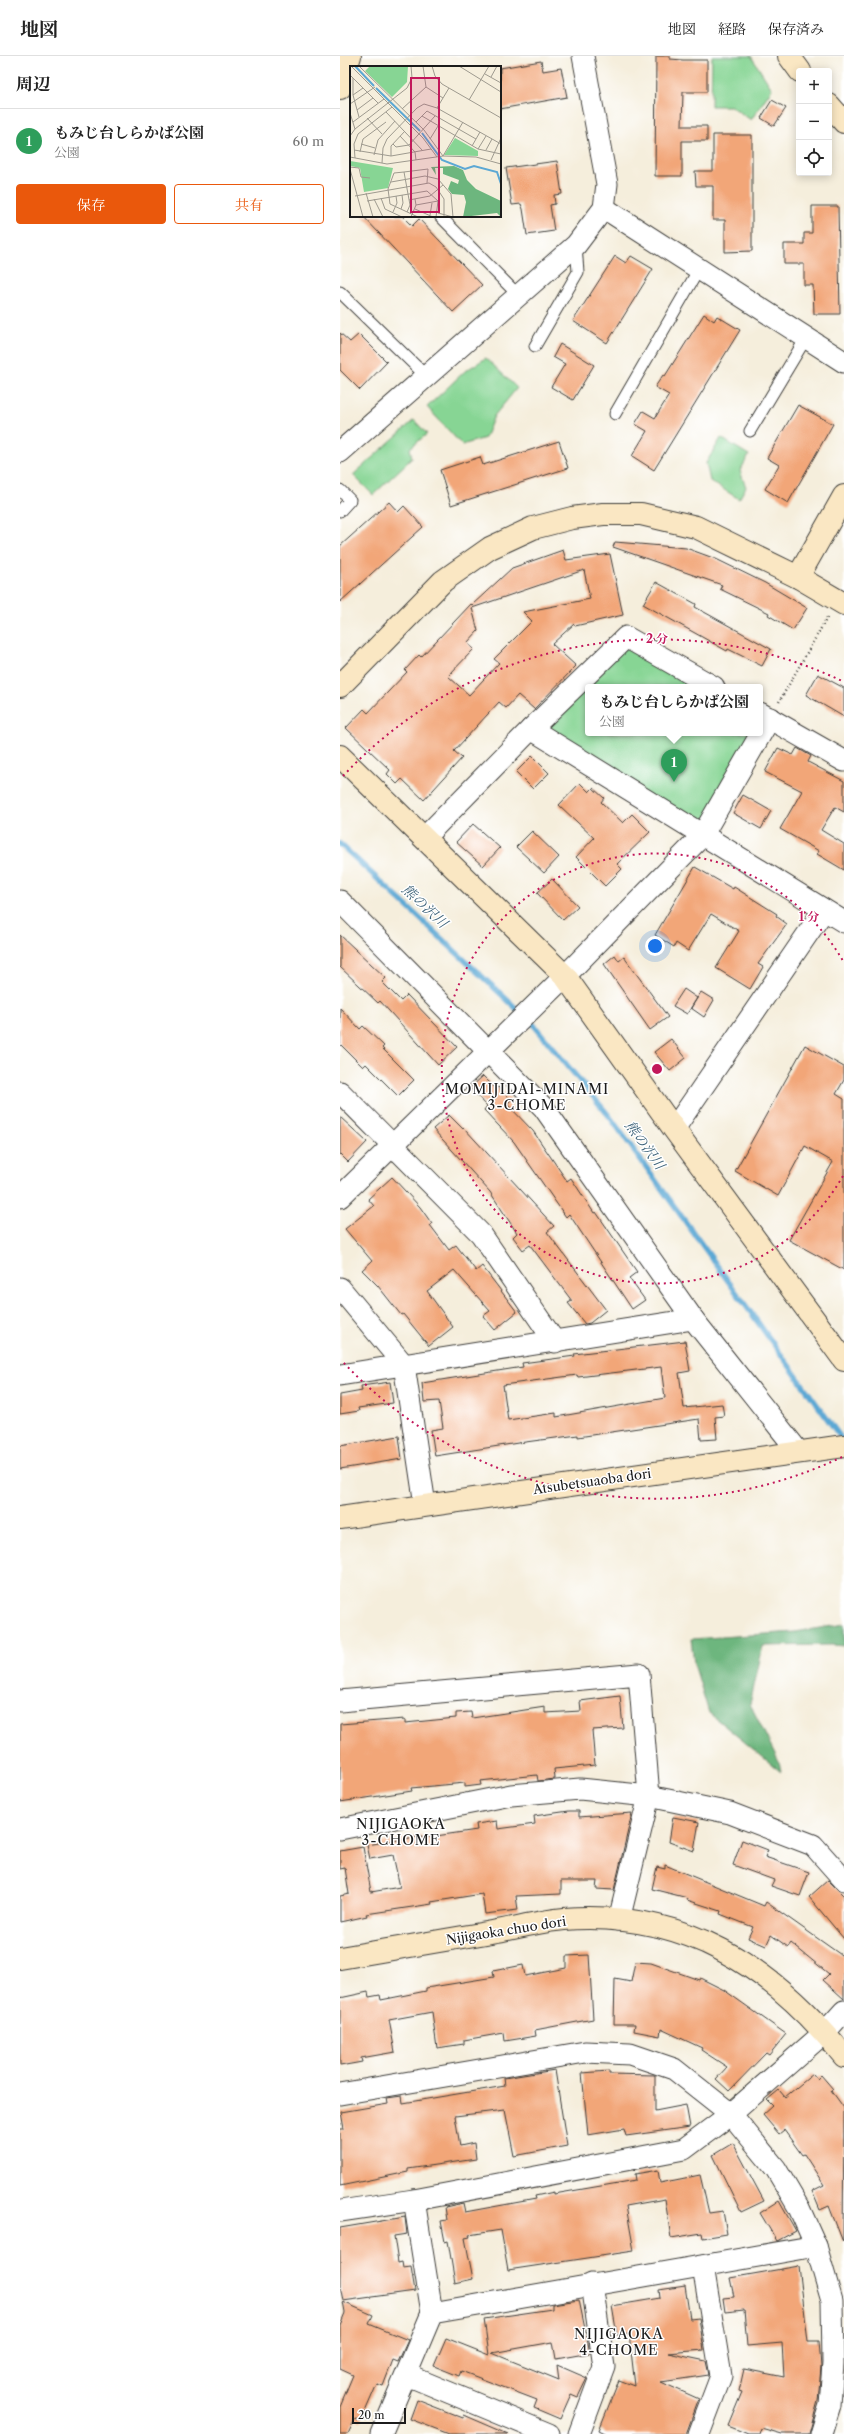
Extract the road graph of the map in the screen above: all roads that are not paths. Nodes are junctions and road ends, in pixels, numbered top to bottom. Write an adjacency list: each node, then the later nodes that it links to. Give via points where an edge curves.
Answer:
1 (350, 56): 5 (street)
2 (583, 56): 8 (street, via 607,184)
3 (789, 56): 4 (street)
4 (798, 68)
5 (340, 88)
6 (832, 108): 7 (street)
7 (844, 122)
8 (604, 208): 10 (street); 11 (street)
9 (441, 217): 13 (lane)
10 (576, 245): 13 (street); 15 (lane, via 578,272)
11 (699, 269): 14 (street); 18 (lane)
12 (340, 292): 17 (lane)
13 (518, 295): 17 (street)
14 (806, 338): 16 (street); 19 (lane)
15 (535, 346)
16 (844, 362)
17 (426, 376): 20 (street)
18 (615, 414)
19 (750, 431)
20 (342, 448)
21 (340, 490): 23 (lane, via 350,500)
22 (844, 496): 24 (street)
23 (340, 511)
24 (798, 577): 25 (street); 27 (street, via 696,527 642,514 603,514 572,518 533,528 490,548 443,581)
25 (841, 602)
26 (709, 684): 29 (street, via 626,637)
27 (340, 686)
28 (765, 716): 32 (street)
29 (531, 729): 33 (street); 34 (street)
30 (754, 736): 33 (street)
31 (340, 756): 34 (street)
32 (844, 761)
33 (702, 836): 36 (street); 38 (street)
34 (424, 838): 38 (street)
35 (340, 901): 39 (street)
36 (824, 910): 37 (street); 41 (street)
37 (844, 922)
38 (557, 983): 39 (street); 41 (street)
39 (489, 1051): 42 (street); 45 (street, via 544,1108)
40 (340, 1092): 42 (street)
41 (674, 1129): 47 (street)
42 (394, 1145): 43 (street); 46 (street, via 481,1234)
43 (340, 1197)
44 (340, 1288): 48 (street)
45 (693, 1319): 46 (street); 51 (street)
46 (555, 1342): 48 (street)
47 (844, 1360)
48 (404, 1365): 49 (street); 52 (street)
49 (340, 1374)
50 (844, 1446): 51 (street, Atsubetsuaoba dori)
51 (798, 1451): 52 (street, Atsubetsuaoba dori)
52 (425, 1505): 53 (street, Atsubetsuaoba dori)
53 (340, 1518)
54 (340, 1701): 55 (street, via 639,1674)
55 (649, 1796): 56 (street, via 580,1789 511,1795); 57 (street, via 730,1813 813,1845); 58 (street)
56 (340, 1829)
57 (844, 1880)
58 (619, 1920): 59 (street, Nijigaoka chuo dori, via 564,1919); 61 (street, Nijigaoka chuo dori, via 658,1925 688,1934 722,1950 762,1974 791,1997)
59 (340, 1958)
60 (844, 2011): 61 (street)
61 (825, 2032): 62 (street, Nijigaoka chuo dori); 64 (street)
62 (844, 2056)
63 (340, 2094): 64 (street, via 585,2052 630,2054 674,2069)
64 (732, 2114): 65 (street, via 684,2149); 67 (street, via 776,2169 799,2208)
65 (414, 2200): 66 (street); 70 (street)
66 (340, 2211)
67 (816, 2246): 68 (street); 76 (street, via 832,2301 833,2363 830,2405)
68 (703, 2266): 69 (street); 75 (street, via 721,2376)
69 (592, 2284): 70 (street); 74 (street, via 604,2367)
70 (432, 2313): 71 (street)
71 (407, 2376): 72 (street); 73 (street)
72 (381, 2434)
73 (549, 2434)
74 (579, 2434)
75 (699, 2434)
76 (821, 2434)

